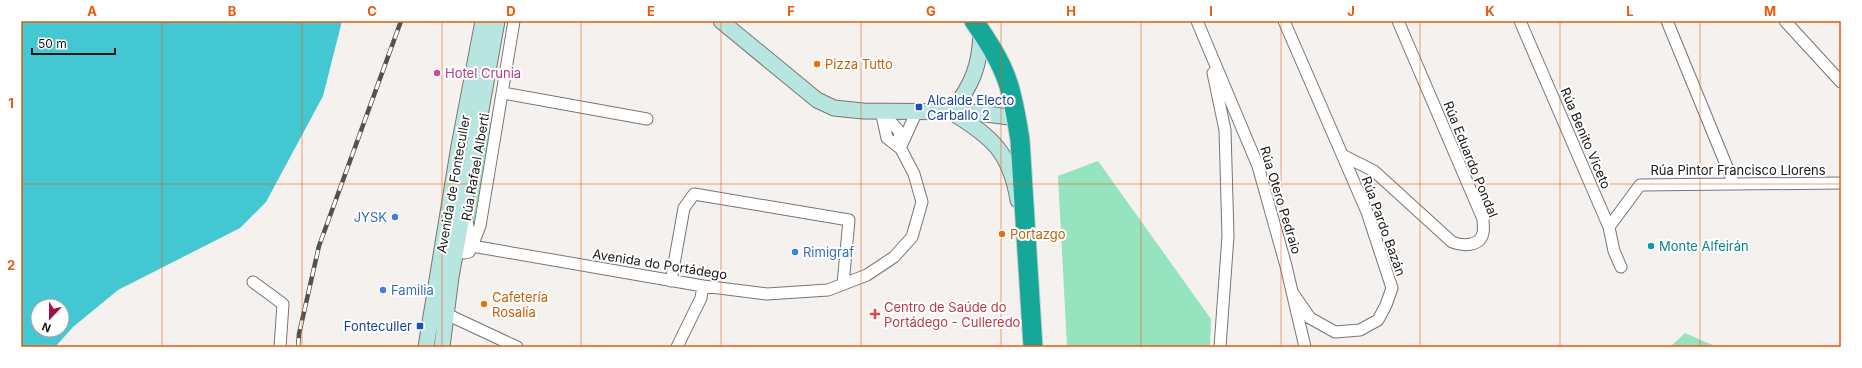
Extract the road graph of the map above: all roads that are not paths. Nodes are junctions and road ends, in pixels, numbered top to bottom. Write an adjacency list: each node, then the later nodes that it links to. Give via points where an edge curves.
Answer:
1 (483, 21): 14 (main road, Avenida de Fonteculler)
2 (489, 21): 14 (main road)
3 (497, 21): 28 (main road, Avenida de Fonteculler, via 464,204)
4 (514, 21): 16 (street, Rúa Rafael Alberti)
5 (721, 21): 17 (main road, via 817,100 834,108)
6 (1198, 21): 13 (street, Rúa Otero Pedraio)
7 (1284, 21): 24 (street, Rúa Pardo Bazán)
8 (1398, 21): 24 (street, Rúa Eduardo Pondal, via 1482,219 1483,233 1478,241 1470,244 1461,246 1452,242 1374,171)
9 (1520, 21): 27 (street, Rúa Benito Viceto)
10 (1667, 21): 26 (street)
11 (1785, 21): 15 (street)
12 (978, 26): 19 (main road, via 979,60 970,87); 20 (highway, via 997,57 1008,82)
13 (1208, 50): 35 (street, Rúa Otero Pedraio, via 1258,166); 43 (street, via 1225,138 1228,236)
14 (474, 70): 22 (main road, Avenida de Fonteculler)
15 (1841, 82)
16 (503, 93): 21 (street); 28 (street, Rúa Rafael Alberti, via 480,226)
17 (881, 111): 18 (main road); 23 (street, Avenida do Portádego, via 900,131)
18 (917, 112): 19 (main road); 23 (street)
19 (952, 112): 20 (main road); 29 (main road, via 987,134 997,144 1009,166 1017,193)
20 (1017, 118): 29 (highway)
21 (647, 119)
22 (459, 146): 28 (street, via 464,162); 38 (main road, Avenida de Fonteculler)
23 (901, 149): 33 (street, Avenida do Portádego, via 914,174 922,202 912,237 894,257 866,275)
24 (1342, 155): 35 (street, Rúa Pardo Bazán, via 1367,212 1392,288 1386,305 1378,320 1360,330 1335,332 1310,318)
25 (1841, 183): 26 (street, Rúa Pintor Francisco Llorens)
26 (1734, 184): 27 (street, Rúa Pintor Francisco Llorens, via 1640,185)
27 (1609, 227): 30 (street, Rúa Benito Viceto, via 1614,252)
28 (460, 245): 31 (street, Avenida do Portádego); 36 (street, Avenida de Fonteculler); 36 (main road, Avenida de Fonteculler)
29 (1027, 252): 42 (highway)
30 (1622, 267)
31 (671, 281): 33 (street, via 684,208 694,194 849,220); 34 (street, Avenida do Portádego)
32 (253, 282): 37 (street, via 283,304)
33 (843, 284): 34 (street, Avenida do Portádego, via 828,290 767,294)
34 (704, 286): 41 (street, via 701,298)
35 (1292, 292): 44 (street, Rúa Otero Pedraio)
36 (444, 312): 38 (street, Avenida de Fonteculler); 39 (main road, Avenida de Fonteculler); 40 (street)
37 (280, 347)
38 (427, 347)
39 (442, 347)
40 (517, 347)
41 (677, 347)
42 (1033, 347)
43 (1220, 347)
44 (1305, 347)

